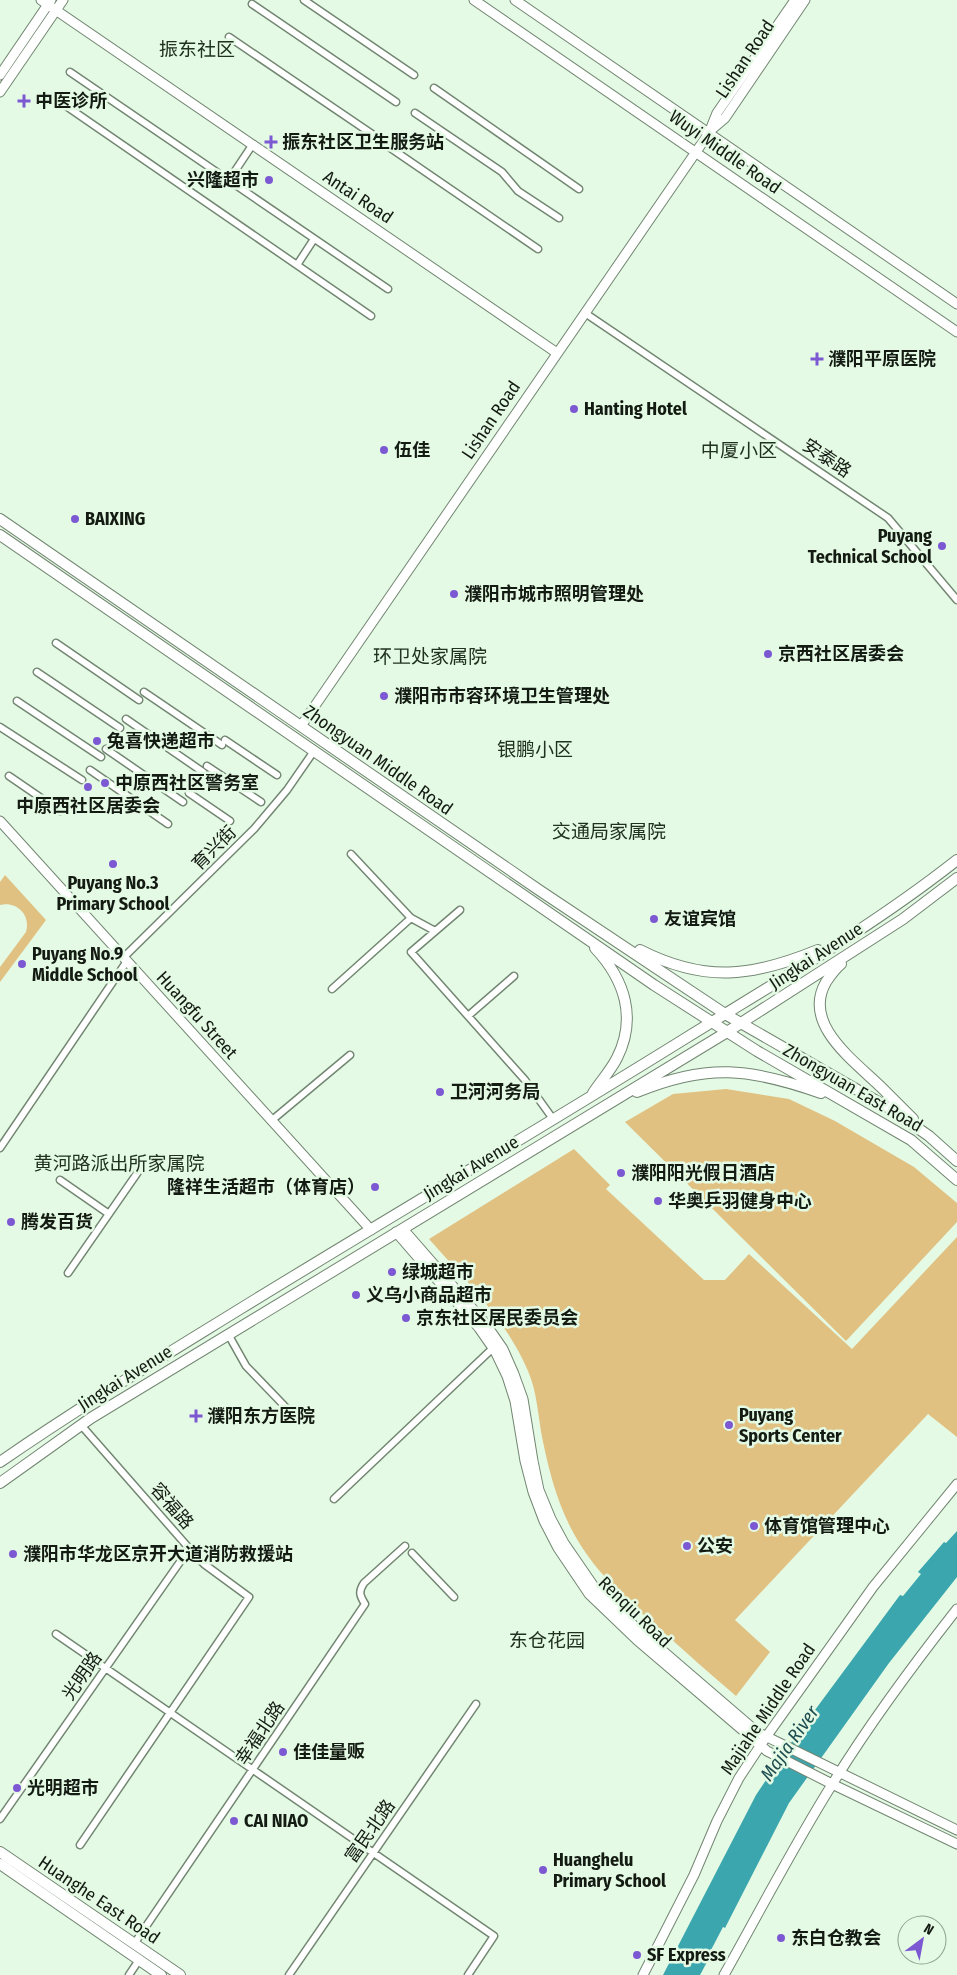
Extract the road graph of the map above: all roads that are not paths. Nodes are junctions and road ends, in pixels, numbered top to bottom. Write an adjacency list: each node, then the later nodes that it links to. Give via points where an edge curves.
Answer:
1 (63, 0): 7 (street)
2 (304, 0): 12 (street)
3 (474, 0): 22 (street, Wuyi Middle Road)
4 (515, 0): 18 (street, Wuyi Middle Road)
5 (795, 0): 18 (street, Lishan Road, via 717,113)
6 (806, 0): 18 (street, Lishan Road, via 725,118)
7 (49, 4): 11 (street); 14 (street); 20 (street, Antai Road)
8 (252, 4): 16 (street)
9 (229, 37): 19 (street)
10 (70, 72): 23 (street)
11 (0, 75)
12 (414, 75)
13 (434, 88): 24 (street)
14 (0, 92)
15 (53, 96): 28 (street)
16 (396, 102)
17 (415, 114): 25 (street, via 502,172 518,191)
18 (708, 133): 22 (street, Lishan Road); 30 (street, Wuyi Middle Road)
19 (372, 134)
20 (252, 144): 23 (street); 34 (street, Antai Road)
21 (389, 147): 27 (street)
22 (696, 152): 31 (street, Lishan Road); 33 (street, Wuyi Middle Road)
23 (229, 180): 26 (street)
24 (580, 189)
25 (559, 218)
26 (314, 238): 28 (street); 29 (street)
27 (538, 249)
28 (297, 265): 32 (street)
29 (388, 288)
30 (957, 304)
31 (585, 312): 34 (street, Lishan Road); 37 (street, 安泰路, via 888,518)
32 (371, 316)
33 (957, 332)
34 (557, 353): 45 (street, Lishan Road)
35 (0, 519): 45 (main road, Zhongyuan Middle Road)
36 (0, 535): 48 (main road, Zhongyuan Middle Road)
37 (957, 600)
38 (56, 643): 41 (street)
39 (37, 672): 46 (street)
40 (144, 692): 51 (street)
41 (139, 700)
42 (17, 701): 49 (street)
43 (126, 719): 56 (street)
44 (0, 726): 53 (street)
45 (301, 726): 66 (main road, Zhongyuan Middle Road)
46 (120, 728)
47 (106, 749): 55 (street)
48 (314, 751): 68 (main road, Zhongyuan Middle Road); 71 (street, 育兴街, via 254,829)
49 (101, 757)
50 (90, 770): 60 (street)
51 (277, 775)
52 (9, 776): 57 (street)
53 (82, 780)
54 (189, 793): 59 (street)
55 (183, 802)
56 (261, 802)
57 (60, 811)
58 (0, 821): 71 (street, Huangfu Street)
59 (230, 821)
60 (168, 824)
61 (351, 854): 65 (street)
62 (957, 860): 69 (main road, Jingkai Avenue)
63 (957, 878): 70 (main road, Jingkai Avenue)
64 (460, 910): 67 (street)
65 (411, 918): 67 (street); 73 (street)
66 (582, 919): 69 (main road, via 649,955 672,965 703,972 761,969 794,960); 74 (main road, Zhongyuan Middle Road)
67 (435, 931): 75 (street, via 411,952)
68 (580, 934): 76 (main road, Zhongyuan Middle Road); 80 (main road, via 618,978 628,1018 627,1033 616,1060)
69 (844, 939): 74 (main road, Jingkai Avenue)
70 (872, 940): 77 (main road, Jingkai Avenue); 85 (main road, via 830,976 819,1000 822,1019 832,1038)
71 (126, 959): 84 (street, Huangfu Street); 86 (street, 育兴街)
72 (514, 976): 75 (street)
73 (332, 990)
74 (724, 1014): 76 (main road, Jingkai Avenue); 77 (main road, Zhongyuan Middle Road)
75 (468, 1016): 83 (street, via 525,1080)
76 (711, 1022): 78 (main road, Zhongyuan Middle Road); 80 (main road, Jingkai Avenue)
77 (741, 1024): 78 (main road, Jingkai Avenue); 85 (main road, Zhongyuan East Road, via 866,1094)
78 (728, 1032): 81 (main road, Zhongyuan East Road); 82 (main road, Jingkai Avenue)
79 (350, 1055): 84 (street)
80 (589, 1098): 83 (main road, Jingkai Avenue)
81 (846, 1102): 82 (main road, via 768,1077 748,1073 707,1073 664,1081); 90 (main road, Zhongyuan East Road, via 911,1140)
82 (606, 1105): 93 (main road, Jingkai Avenue)
83 (553, 1119): 92 (main road, Jingkai Avenue)
84 (271, 1121): 92 (street, Huangfu Street)
85 (929, 1136): 87 (main road, Zhongyuan East Road)
86 (0, 1148)
87 (957, 1161)
88 (138, 1172): 91 (street)
89 (60, 1180): 91 (street)
90 (957, 1180)
91 (109, 1214): 94 (street)
92 (371, 1230): 99 (main road, Jingkai Avenue, via 149,1364)
93 (399, 1230): 95 (main road, Jingkai Avenue); 96 (street, Renqiu Road); 112 (street, Renqiu Road, via 485,1323 503,1349 523,1399 539,1490 551,1519 578,1565 597,1591 630,1623 757,1732)
94 (68, 1273)
95 (228, 1334): 97 (street, via 246,1366); 98 (main road, Jingkai Avenue)
96 (493, 1348): 102 (street); 113 (street, Renqiu Road, via 515,1401 533,1492 548,1528 589,1594)
97 (298, 1420)
98 (81, 1424): 100 (main road, Jingkai Avenue); 104 (street, 容福路)
99 (0, 1462)
100 (0, 1482)
101 (957, 1484): 112 (street, Majiahe Middle Road, via 873,1588)
102 (334, 1499)
103 (405, 1546): 114 (street, 幸福北路, via 364,1583 360,1596 366,1604)
104 (189, 1550): 109 (street, 光明路); 111 (street, 容福路, via 249,1597)
105 (412, 1553): 106 (street)
106 (454, 1597)
107 (957, 1609): 115 (street)
108 (56, 1634): 109 (street)
109 (106, 1668): 111 (street); 117 (street, 光明路)
110 (476, 1704): 122 (street, 富民北路)
111 (170, 1713): 114 (street); 120 (street)
112 (770, 1738): 113 (street, Majiahe Middle Road); 115 (street, Renqiu Road)
113 (764, 1748): 116 (street, Renqiu Road); 131 (street, Majiahe Middle Road, via 739,1778 725,1804 694,1875)
114 (252, 1770): 122 (street); 124 (street, 幸福北路)
115 (839, 1773): 116 (street); 118 (street, Renqiu Road)
116 (832, 1784): 119 (street, Renqiu Road); 132 (street)
117 (0, 1819)
118 (957, 1830)
119 (957, 1844)
120 (80, 1845)
121 (0, 1852): 124 (main road, Huanghe East Road)
122 (373, 1853): 129 (street, 富民北路); 130 (street, via 494,1936)
123 (0, 1864): 125 (main road, Huanghe East Road)
124 (134, 1944): 128 (main road, Huanghe East Road)
125 (139, 1960): 126 (street); 127 (main road, Huanghe East Road)
126 (129, 1975)
127 (161, 1975)
128 (180, 1975)
129 (289, 1975)
130 (468, 1975)
131 (643, 1975)
132 (724, 1975)

